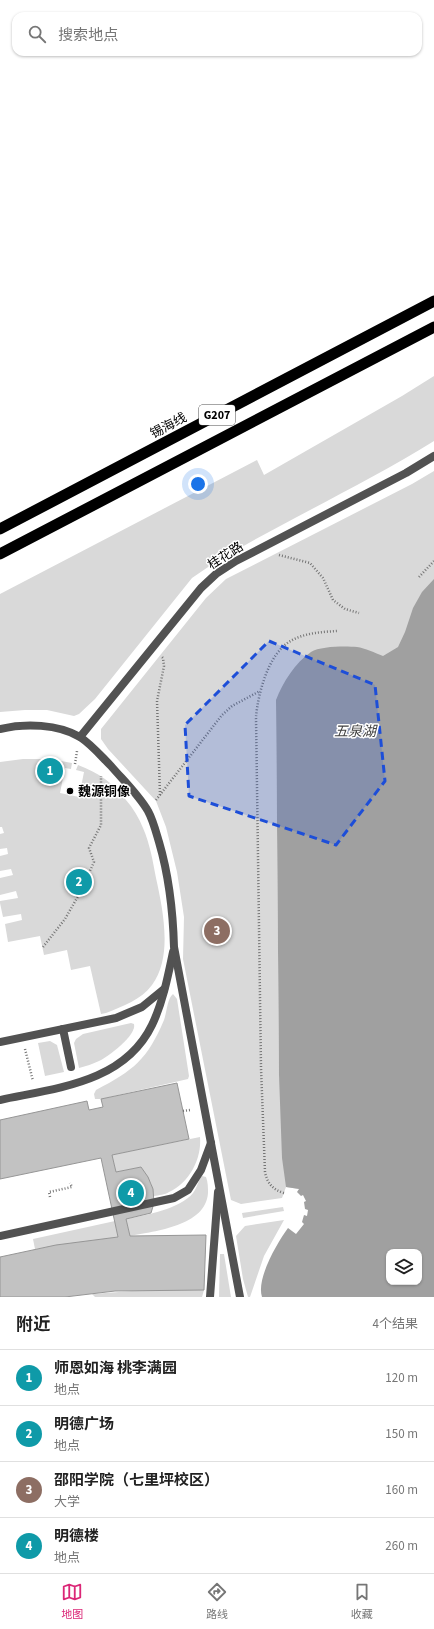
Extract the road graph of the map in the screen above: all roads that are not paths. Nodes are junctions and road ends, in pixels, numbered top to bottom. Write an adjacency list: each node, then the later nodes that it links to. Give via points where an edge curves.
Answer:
1 (434, 301): 4 (highway, 锡海线 / G207)
2 (434, 327): 5 (highway, G207)
3 (434, 456): 7 (lane, 桂花路, via 216,574 201,588)
4 (0, 528)
5 (0, 554)
6 (0, 728): 7 (lane, via 34,726 58,729)
7 (80, 737): 8 (lane, via 95,748 138,796 148,811 164,860 173,914)
8 (174, 947): 9 (lane); 14 (lane)
9 (165, 988): 10 (lane, via 142,1007 116,1018); 13 (lane, via 152,1025 136,1049 112,1069 81,1083)
10 (63, 1029): 11 (lane); 12 (lane)
11 (0, 1042)
12 (71, 1067)
13 (0, 1100)
14 (212, 1142): 15 (lane); 16 (lane, via 201,1170 188,1190 174,1198)
15 (219, 1181): 17 (lane); 18 (lane)
16 (0, 1236)
17 (210, 1297)
18 (240, 1297)

